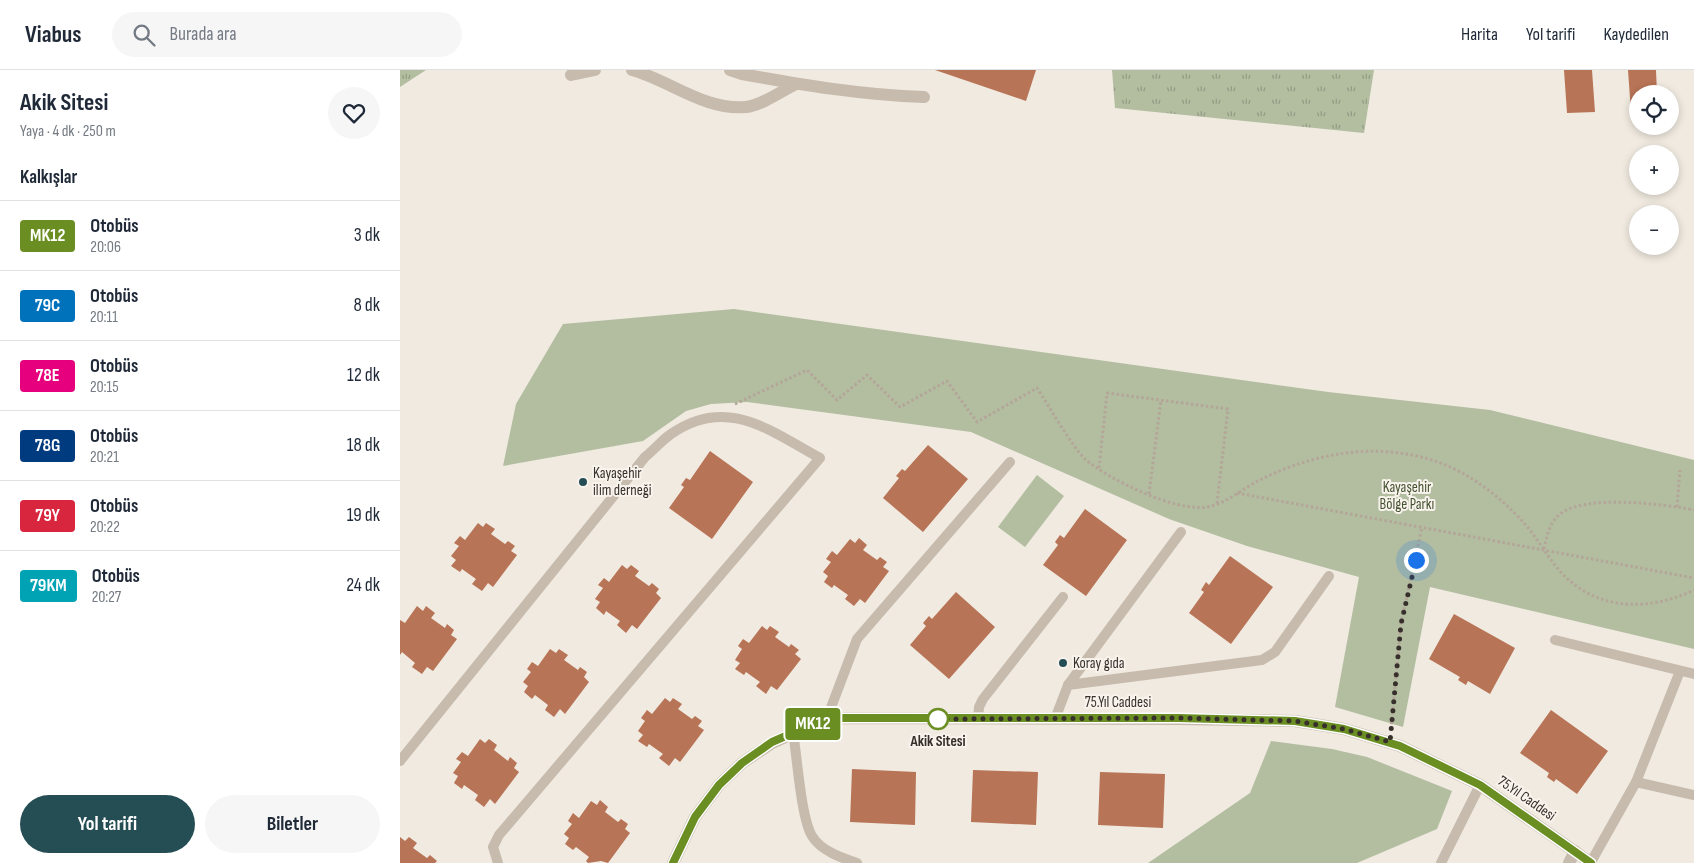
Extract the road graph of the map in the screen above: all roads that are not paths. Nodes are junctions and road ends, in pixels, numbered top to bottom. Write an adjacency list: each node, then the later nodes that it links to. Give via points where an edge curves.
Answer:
1 (595, 70): 4 (street)
2 (632, 70): 5 (street, via 683,92 734,106 748,107)
3 (730, 70): 5 (street)
4 (571, 75)
5 (796, 84): 6 (street, via 876,95)
6 (924, 97)
7 (1010, 462): 15 (lane, via 857,639)
8 (1181, 532): 14 (lane)
9 (1329, 576): 14 (lane, via 1275,652 1262,660)
10 (1063, 597): 16 (lane, via 983,699)
11 (1555, 640): 12 (lane)
12 (1680, 671): 13 (lane); 20 (lane)
13 (1694, 674)
14 (1068, 685): 17 (lane)
15 (827, 718): 16 (street, 75.Yıl Caddesi); 18 (street, 75.Yıl Caddesi)
16 (978, 719): 17 (street, 75.Yıl Caddesi)
17 (1055, 719): 21 (street, 75.Yıl Caddesi, via 1295,721 1344,729 1390,742)
18 (793, 732): 25 (street, 75.Yıl Caddesi, via 742,763 719,785 695,817); 26 (lane, via 806,820 812,836 824,849)
19 (400, 762): 24 (lane, via 645,457 671,434 712,415 736,417 756,423 820,458 499,835 493,848)
20 (1636, 782): 22 (lane); 28 (lane)
21 (1480, 785): 23 (street, 75.Yıl Caddesi); 27 (lane)
22 (1694, 795)
23 (1572, 857): 28 (street, 75.Yıl Caddesi)
24 (498, 863)
25 (672, 863)
26 (858, 863)
27 (1442, 863)
28 (1591, 863)

